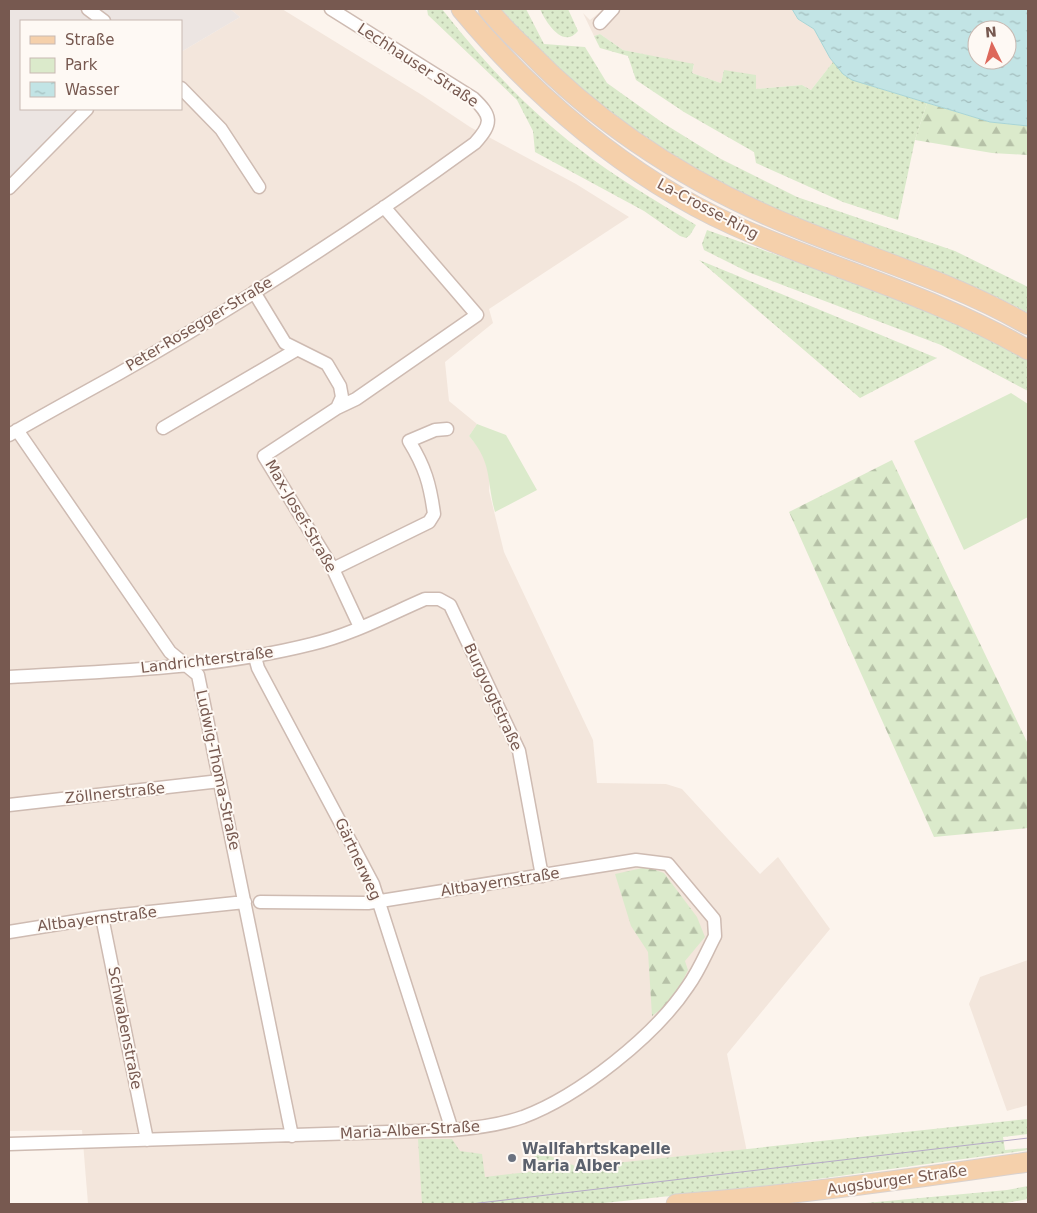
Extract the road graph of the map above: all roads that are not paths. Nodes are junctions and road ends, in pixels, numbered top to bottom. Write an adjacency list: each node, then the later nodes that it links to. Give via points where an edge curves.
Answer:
1 (88, 9): 6 (street)
2 (331, 9): 10 (street, Lechhauser Straße, via 473,98 486,110 489,121)
3 (461, 9): 17 (main road, La-Crosse-Ring, via 503,56 568,117 628,163 690,202 733,225 946,308)
4 (488, 9): 15 (main road, La-Crosse-Ring, via 574,96 642,146 698,181 778,220 951,286)
5 (612, 9): 7 (street)
6 (103, 20)
7 (600, 24)
8 (182, 89): 11 (street, via 221,129)
9 (86, 110): 12 (street)
10 (486, 131): 13 (street, Peter-Rosegger-Straße)
11 (259, 186)
12 (9, 188)
13 (384, 207): 14 (street, Peter-Rosegger-Straße); 18 (street, Max-Josef-Straße, via 477,315)
14 (254, 292): 16 (street, via 285,343); 21 (street, Peter-Rosegger-Straße, via 118,374)
15 (1028, 325)
16 (296, 350): 18 (street, via 327,364 340,386 342,397); 19 (street)
17 (1028, 350)
18 (337, 408): 22 (street, Max-Josef-Straße, via 264,456)
19 (163, 428)
20 (447, 429): 22 (street, via 435,430 409,441 423,464 431,488 434,514 429,522)
21 (13, 432): 26 (street, Ludwig-Thoma-Straße, via 170,652)
22 (333, 569): 24 (street, Max-Josef-Straße)
23 (425, 599): 24 (street, Landrichterstraße); 30 (street, Burgvogtstraße, via 450,605 519,751)
24 (360, 627): 25 (street, Landrichterstraße, via 314,644)
25 (255, 657): 26 (street, Landrichterstraße); 33 (street, Gärtnerweg, via 373,884)
26 (189, 665): 27 (street, Landrichterstraße); 28 (street, Ludwig-Thoma-Straße, via 198,675)
27 (9, 677)
28 (220, 781): 29 (street, Zöllnerstraße); 31 (street, Ludwig-Thoma-Straße)
29 (9, 805)
30 (542, 876): 33 (street, Altbayernstraße); 35 (street, Altbayernstraße, via 636,860 668,864)
31 (245, 902): 34 (street, Altbayernstraße); 38 (street, Ludwig-Thoma-Straße)
32 (260, 902): 33 (street, Altbayernstraße)
33 (379, 902): 37 (street, Gärtnerweg)
34 (102, 917): 36 (street, Altbayernstraße); 39 (street, Schwabenstraße)
35 (714, 919): 37 (street, Maria-Alber-Straße, via 715,936 689,985 672,1007 615,1062 578,1088 523,1117 485,1127)
36 (9, 932)
37 (452, 1130): 38 (street, Maria-Alber-Straße)
38 (292, 1136): 39 (street, Maria-Alber-Straße)
39 (147, 1140): 40 (street, Maria-Alber-Straße)
40 (9, 1144)
41 (1028, 1162): 42 (main road, Augsburger Straße, via 757,1198)
42 (676, 1204)

